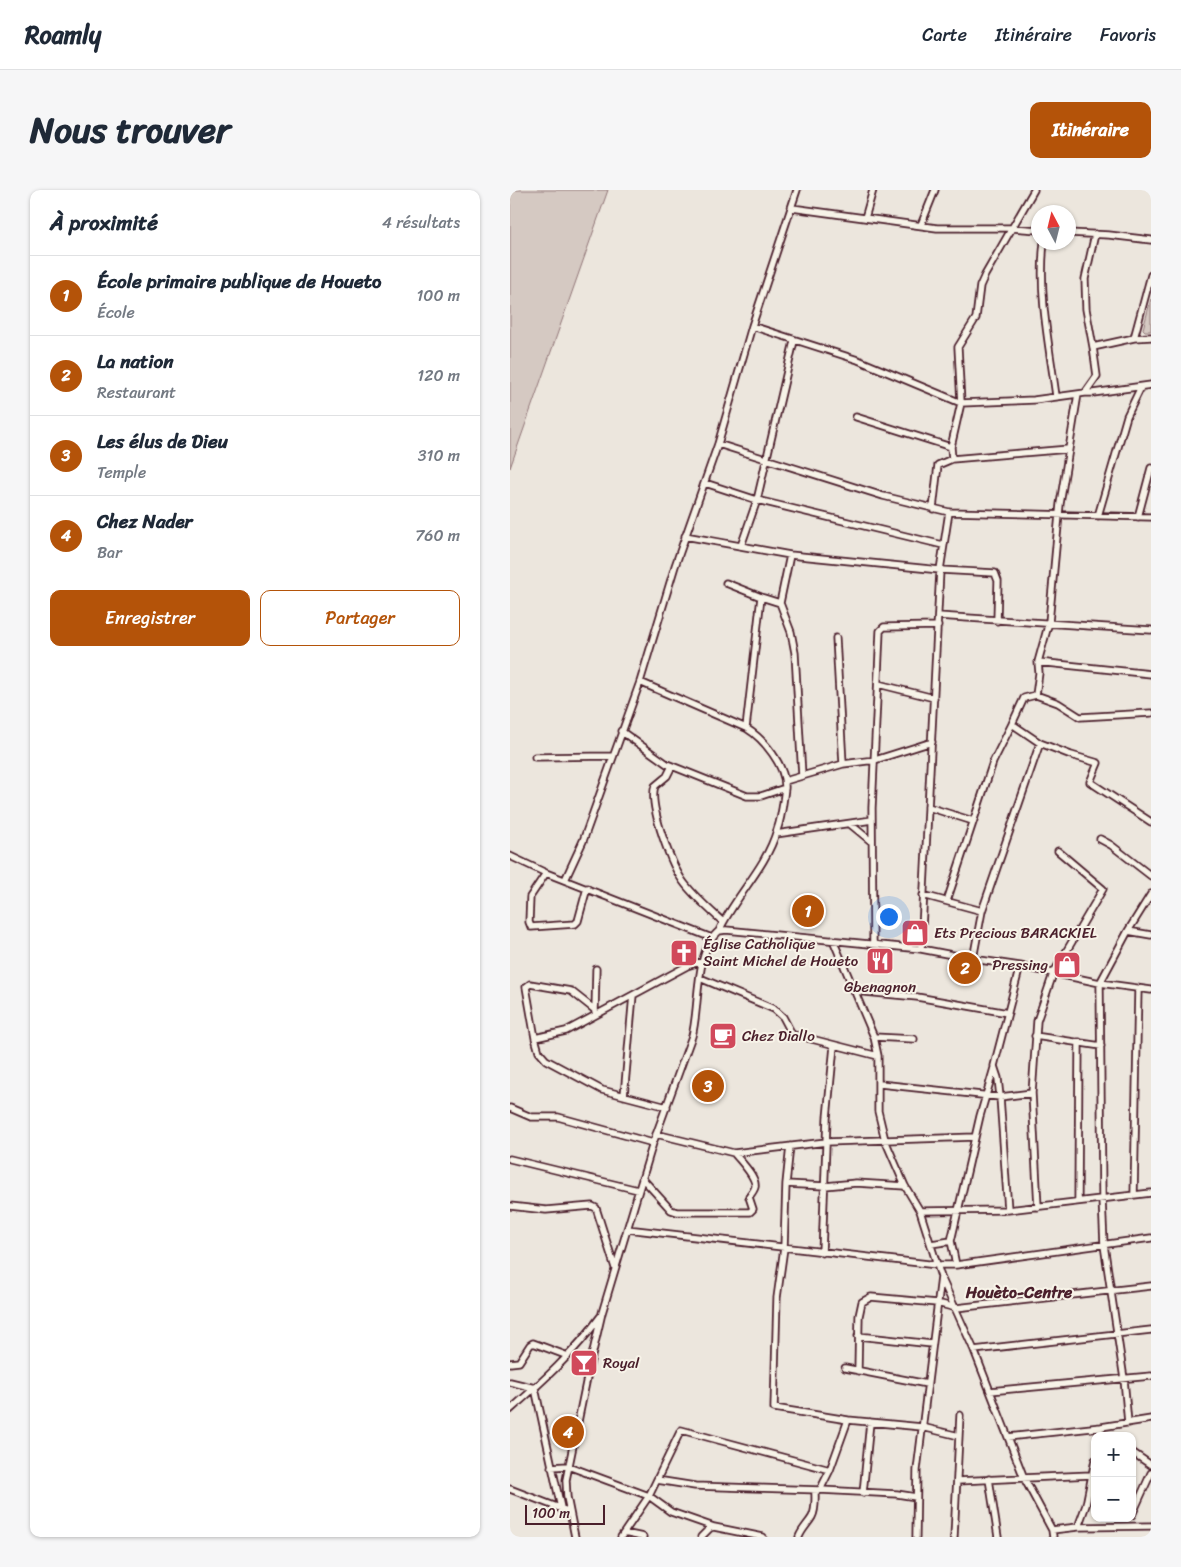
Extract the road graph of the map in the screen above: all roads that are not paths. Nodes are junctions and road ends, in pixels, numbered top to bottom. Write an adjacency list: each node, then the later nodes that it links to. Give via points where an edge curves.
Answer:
1 (797, 190): 5 (street)
2 (873, 190): 6 (street)
3 (935, 190): 7 (street)
4 (1034, 190): 8 (street)
5 (792, 208): 6 (street); 15 (street)
6 (865, 218): 7 (street)
7 (921, 224): 8 (street, via 937,228)
8 (1012, 228): 9 (street); 25 (street, via 989,266 980,286 976,318 958,347)
9 (1031, 229)
10 (1076, 233): 11 (street)
11 (1095, 234): 12 (street); 19 (street, via 1085,279 1086,309)
12 (1151, 240)
13 (1043, 250): 24 (street, via 1042,292)
14 (1151, 275): 17 (street)
15 (752, 326): 18 (street); 27 (street)
16 (1151, 337): 17 (street)
17 (1134, 338): 19 (street)
18 (794, 341): 25 (street, via 858,360); 30 (street)
19 (1093, 347): 22 (street, via 1096,376)
20 (1151, 385): 21 (street)
21 (1141, 387): 22 (street); 38 (street, via 1127,416)
22 (1085, 393): 23 (street)
23 (1078, 394): 24 (street); 29 (street)
24 (1056, 396): 25 (street)
25 (961, 403): 28 (street)
26 (856, 417): 28 (street)
27 (718, 444): 30 (street); 33 (street)
28 (951, 447): 31 (street)
29 (1069, 449): 31 (street); 37 (street)
30 (766, 459): 34 (street); 35 (street)
31 (952, 460): 35 (street, via 938,465)
32 (1151, 468): 39 (street)
33 (705, 483): 34 (street); 41 (street)
34 (757, 500): 42 (street); 43 (street)
35 (933, 509): 36 (street)
36 (949, 512): 37 (street); 42 (street)
37 (1058, 515): 38 (street); 51 (street)
38 (1098, 516): 39 (street)
39 (1138, 516): 40 (street)
40 (1151, 517)
41 (685, 536): 43 (street); 57 (street)
42 (943, 545): 45 (street)
43 (741, 546): 44 (street)
44 (790, 555): 45 (street); 48 (street)
45 (940, 570): 49 (street); 50 (street, via 995,573 998,581)
46 (726, 582): 47 (street)
47 (761, 597): 48 (street); 63 (street)
48 (780, 603): 72 (street, via 795,653)
49 (938, 616): 50 (street); 52 (street)
50 (997, 621): 51 (street)
51 (1049, 622): 53 (street); 55 (street)
52 (938, 626): 58 (street, via 881,629); 60 (street)
53 (1151, 630)
54 (836, 638): 70 (street)
55 (1038, 662): 56 (street); 59 (street)
56 (1151, 674)
57 (640, 682): 63 (street); 64 (street)
58 (878, 684): 60 (street); 69 (street)
59 (1036, 695): 61 (street, via 1058,703 1080,717); 62 (street, via 1024,698)
60 (934, 698): 65 (street)
61 (1151, 713)
62 (1012, 724): 66 (street); 77 (street, via 993,762)
63 (746, 728): 73 (street, via 765,744)
64 (621, 731): 67 (street); 71 (street)
65 (932, 742): 69 (street); 75 (street)
66 (1040, 743): 78 (street, via 1098,763 1090,782); 92 (street)
67 (612, 756): 68 (street); 87 (street, via 583,841)
68 (535, 757)
69 (875, 760): 70 (street); 76 (street)
70 (843, 764): 72 (street)
71 (672, 766): 74 (street, via 754,797); 93 (street, via 667,776 655,786 653,797 669,854 685,884)
72 (802, 776): 73 (street)
73 (785, 781): 74 (street)
74 (785, 788): 80 (street)
75 (928, 807): 77 (street); 90 (street)
76 (872, 820): 79 (street); 82 (street)
77 (973, 821): 91 (street)
78 (1151, 822)
79 (850, 824): 80 (street); 82 (street)
80 (776, 834): 93 (street, via 761,864)
81 (1100, 839): 86 (street)
82 (872, 842): 99 (street)
83 (1058, 851): 105 (street, via 1103,889)
84 (510, 856): 85 (street)
85 (546, 873): 87 (street); 88 (street, via 530,897 531,927 578,922)
86 (1151, 876)
87 (565, 880): 88 (street)
88 (587, 888): 97 (street)
89 (1151, 894): 95 (street)
90 (924, 895): 91 (street); 100 (street)
91 (947, 901): 92 (street)
92 (982, 911): 101 (street)
93 (723, 922): 94 (street)
94 (719, 931): 97 (street); 98 (street)
95 (1128, 931): 96 (street); 107 (street)
96 (1151, 935)
97 (712, 938): 102 (street)
98 (833, 940): 99 (street); 110 (street)
99 (873, 944): 100 (street)
100 (921, 949): 101 (street)
101 (973, 959): 103 (street)
102 (703, 961): 106 (street); 111 (street)
103 (1020, 966): 105 (street); 113 (street)
104 (596, 969): 112 (street)
105 (1053, 974): 107 (street); 115 (street)
106 (700, 978): 120 (street, via 774,1009 783,1017 792,1034); 129 (street, via 696,1024)
107 (1100, 983): 108 (street); 121 (street)
108 (1138, 989): 109 (street); 145 (street)
109 (1151, 990)
110 (854, 991): 113 (street, via 917,997); 116 (street)
111 (632, 995): 114 (street); 126 (street)
112 (595, 1010): 114 (street); 117 (street, via 571,992 530,984 526,987)
113 (1008, 1013): 123 (street)
114 (595, 1017): 117 (street, via 566,1032)
115 (1035, 1036): 119 (street); 125 (street)
116 (874, 1037): 118 (street); 122 (street)
117 (535, 1038): 126 (street, via 539,1052 546,1060 602,1090)
118 (914, 1040)
119 (1078, 1042): 121 (street); 147 (street)
120 (834, 1046): 122 (street); 134 (street)
121 (1101, 1046): 146 (street)
122 (878, 1056): 124 (street)
123 (994, 1066): 127 (street); 128 (street)
124 (880, 1084): 127 (street); 133 (street, via 878,1111)
125 (1032, 1093): 128 (street); 149 (street)
126 (624, 1096): 129 (street)
127 (986, 1096): 128 (street); 132 (street)
128 (1000, 1097): 151 (street)
129 (667, 1107): 131 (street)
130 (510, 1108): 135 (street, via 531,1116 558,1117)
131 (656, 1134): 135 (street); 137 (street)
132 (975, 1137): 133 (street); 150 (street)
133 (885, 1140): 134 (street); 142 (street)
134 (826, 1142): 136 (street); 141 (street)
135 (653, 1143): 139 (street)
136 (790, 1146): 137 (street); 140 (street)
137 (734, 1153): 139 (street, via 755,1182 749,1197 752,1211 677,1212 671,1210)
138 (510, 1159): 143 (street)
139 (642, 1178): 143 (street)
140 (786, 1184): 141 (street); 158 (street)
141 (825, 1186): 142 (street, via 856,1183); 159 (street)
142 (905, 1186): 152 (street)
143 (638, 1190): 153 (street)
144 (1151, 1193): 145 (street)
145 (1134, 1195): 146 (street)
146 (1102, 1199): 147 (street); 157 (street)
147 (1078, 1201): 149 (street)
148 (510, 1206): 162 (street, via 534,1210 596,1208)
149 (1038, 1207): 151 (street)
150 (959, 1210): 151 (street); 152 (street); 155 (street)
151 (1008, 1210)
152 (920, 1211): 156 (street)
153 (627, 1229): 158 (street); 162 (street)
154 (1151, 1238): 157 (street)
155 (951, 1241): 156 (street); 160 (street)
156 (931, 1244): 161 (street)
157 (1104, 1245): 160 (street); 165 (street)
158 (784, 1248): 159 (street); 186 (street, via 777,1298 774,1408)
159 (822, 1253): 161 (street)
160 (956, 1264): 161 (street)
161 (937, 1265): 163 (street)
162 (615, 1269): 168 (street)
163 (940, 1277): 166 (street); 167 (street)
164 (1151, 1286): 165 (street)
165 (1110, 1291): 167 (street); 170 (street)
166 (937, 1303): 167 (street); 171 (street, via 871,1297 862,1302); 172 (street)
167 (956, 1308): 173 (street)
168 (602, 1313): 174 (street); 197 (street)
169 (1151, 1330): 170 (street)
170 (1117, 1335): 173 (street); 179 (street)
171 (858, 1336): 172 (street); 177 (street)
172 (932, 1344): 181 (street)
173 (974, 1350): 183 (street)
174 (568, 1356): 175 (street, via 533,1343 519,1362); 182 (street)
175 (510, 1363)
176 (846, 1368): 177 (street)
177 (858, 1371): 181 (street)
178 (1151, 1376): 179 (street)
179 (1124, 1379): 183 (street); 189 (street)
180 (510, 1382): 182 (street)
181 (927, 1384): 190 (street)
182 (535, 1388): 184 (street); 198 (street)
183 (990, 1391): 194 (street)
184 (510, 1410)
185 (960, 1415): 193 (street)
186 (848, 1420): 188 (street); 199 (street)
187 (1151, 1420): 189 (street)
188 (870, 1422): 190 (street); 208 (street)
189 (1128, 1423): 191 (street)
190 (922, 1427): 193 (street); 210 (street)
191 (1101, 1432)
192 (1091, 1433): 194 (street)
193 (959, 1436): 205 (street)
194 (1008, 1437): 202 (street)
195 (1136, 1454): 196 (street)
196 (1150, 1463)
197 (568, 1466): 198 (street); 209 (street); 213 (street, via 566,1489)
198 (551, 1467): 211 (street)
199 (830, 1470): 204 (street, via 681,1430); 206 (street)
200 (1151, 1473): 212 (street)
201 (1091, 1475): 202 (street); 218 (street, via 1086,1506)
202 (1024, 1478): 203 (street); 219 (street)
203 (989, 1479): 205 (street); 228 (street)
204 (657, 1480): 206 (street, via 695,1486); 209 (street)
205 (957, 1481): 227 (street)
206 (820, 1490): 208 (street); 225 (street, via 815,1492 814,1512)
207 (511, 1491): 211 (street)
208 (864, 1493): 210 (street)
209 (648, 1496): 216 (street, via 671,1512); 220 (street)
210 (916, 1496): 226 (street)
211 (561, 1508): 213 (street)
212 (1136, 1508)
213 (570, 1512): 221 (street)
214 (1130, 1522): 217 (street)
215 (1151, 1526): 217 (street)
216 (714, 1527): 223 (street); 224 (street)
217 (1127, 1527): 218 (street)
218 (1078, 1528): 219 (street)
219 (1053, 1534)
220 (622, 1535): 222 (street)
221 (575, 1537)
222 (643, 1537)
223 (701, 1537)
224 (763, 1537)
225 (799, 1537)
226 (916, 1537)
227 (954, 1537)
228 (998, 1537)

